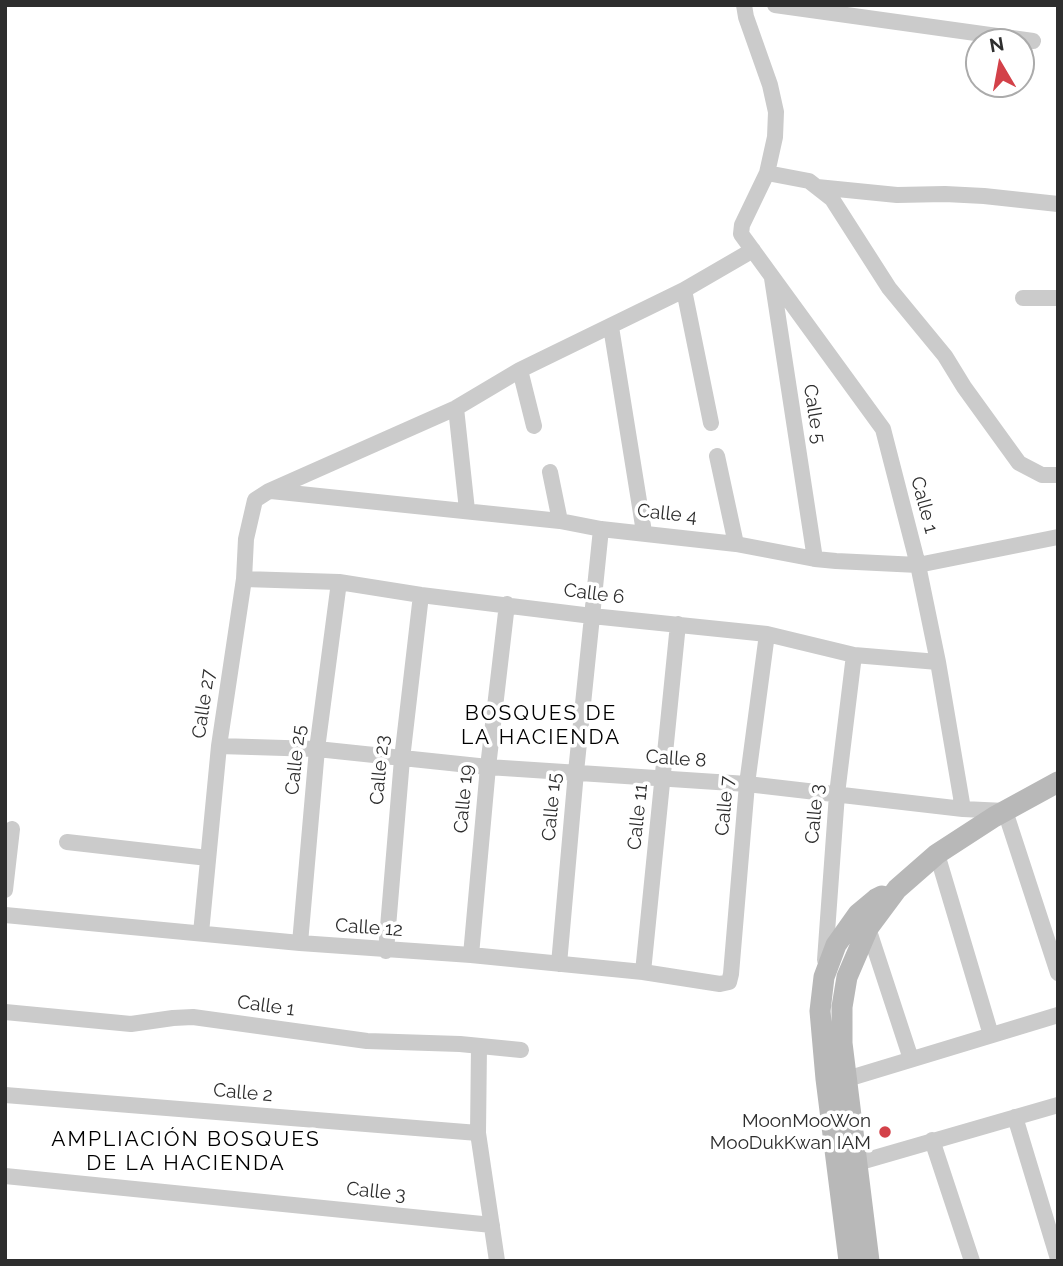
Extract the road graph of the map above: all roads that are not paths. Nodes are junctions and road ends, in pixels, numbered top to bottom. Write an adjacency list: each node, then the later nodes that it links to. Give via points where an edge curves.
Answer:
1 (744, 5): 4 (street, via 776,111)
2 (775, 5): 3 (street)
3 (965, 32)
4 (767, 173): 5 (street, via 809,181); 7 (street, via 742,225 741,234)
5 (817, 187): 6 (street); 19 (street, via 831,199 889,288 945,356 1019,463 1042,475)
6 (1058, 204)
7 (753, 250): 8 (street, Calle 1); 9 (street)
8 (772, 276): 27 (street, Calle 5); 28 (street, Calle 1, via 883,429)
9 (684, 290): 12 (street); 15 (street)
10 (1023, 298): 11 (street)
11 (1058, 298)
12 (611, 327): 13 (street); 24 (street)
13 (520, 370): 14 (street); 16 (street)
14 (456, 408): 20 (street); 21 (street)
15 (711, 422)
16 (534, 426)
17 (718, 456): 26 (street)
18 (550, 472): 22 (street)
19 (1058, 475)
20 (269, 491): 21 (street, Calle 4); 29 (street, Calle 27, via 255,499 246,538)
21 (467, 510): 22 (street, Calle 4)
22 (560, 521): 23 (street, Calle 4)
23 (601, 529): 24 (street, Calle 4); 33 (street, Calle 15)
24 (644, 533): 26 (street, Calle 4)
25 (1058, 537): 28 (street, Calle 4)
26 (736, 544): 27 (street, Calle 4)
27 (815, 559): 28 (street, Calle 4)
28 (918, 565): 37 (street, Calle 1)
29 (244, 579): 30 (street, Calle 6); 38 (street, Calle 27)
30 (339, 582): 31 (street, Calle 6); 39 (street, Calle 25)
31 (421, 594): 32 (street, Calle 6); 40 (street, Calle 23)
32 (507, 604): 33 (street, Calle 6); 41 (street, Calle 19)
33 (592, 616): 34 (street, Calle 6); 42 (street, Calle 15)
34 (678, 624): 35 (street, Calle 6); 43 (street, Calle 11)
35 (767, 634): 36 (street, Calle 6); 45 (street, Calle 7)
36 (854, 655): 37 (street, Calle 6); 46 (street, Calle 3)
37 (938, 662): 47 (street, Calle 1)
38 (219, 747): 39 (street, Calle 8); 52 (street, Calle 27)
39 (317, 749): 40 (street, Calle 8); 58 (street, Calle 25)
40 (402, 759): 41 (street, Calle 8); 59 (street, Calle 23)
41 (488, 767): 42 (street, Calle 8); 60 (street, Calle 19)
42 (576, 772): 43 (street, Calle 8); 61 (street, Calle 15)
43 (662, 779): 45 (street, Calle 8); 62 (street, Calle 11)
44 (1058, 782): 48 (street)
45 (747, 784): 46 (street, Calle 8); 65 (street, Calle 7)
46 (837, 794): 47 (street, Calle 8); 64 (street, Calle 3)
47 (963, 809): 48 (street, Calle 8)
48 (1005, 811): 51 (street); 63 (street)
49 (12, 829): 54 (street)
50 (67, 842): 52 (street)
51 (937, 855): 53 (street); 68 (street)
52 (208, 858): 57 (street, Calle 27)
53 (897, 889): 56 (street); 64 (street, via 858,914 836,945)
54 (5, 890)
55 (5, 915): 57 (street, Calle 12)
56 (868, 928): 71 (street); 72 (street, via 847,977 842,1007)
57 (201, 933): 58 (street, Calle 12)
58 (300, 943): 59 (street, Calle 12)
59 (386, 951): 60 (street, Calle 12)
60 (471, 955): 61 (street, Calle 12)
61 (559, 964): 62 (street, Calle 12)
62 (643, 972): 65 (street, Calle 12)
63 (1058, 973)
64 (824, 977): 83 (street, via 820,1011)
65 (729, 982)
66 (5, 1012): 69 (street, Calle 1, via 131,1024 193,1017 367,1041)
67 (1058, 1016): 68 (street)
68 (991, 1035): 71 (street)
69 (479, 1046): 70 (street, Calle 1); 76 (street)
70 (521, 1050)
71 (911, 1059): 72 (street)
72 (847, 1079): 78 (street)
73 (5, 1095): 76 (street, Calle 2)
74 (1058, 1104): 75 (street)
75 (1015, 1117): 77 (street); 81 (street)
76 (478, 1133): 80 (street)
77 (932, 1140): 78 (street); 85 (street)
78 (857, 1163): 84 (street)
79 (5, 1176): 80 (street, Calle 3)
80 (492, 1225): 82 (street)
81 (1058, 1259)
82 (497, 1261)
83 (849, 1261)
84 (869, 1261)
85 (972, 1261)

